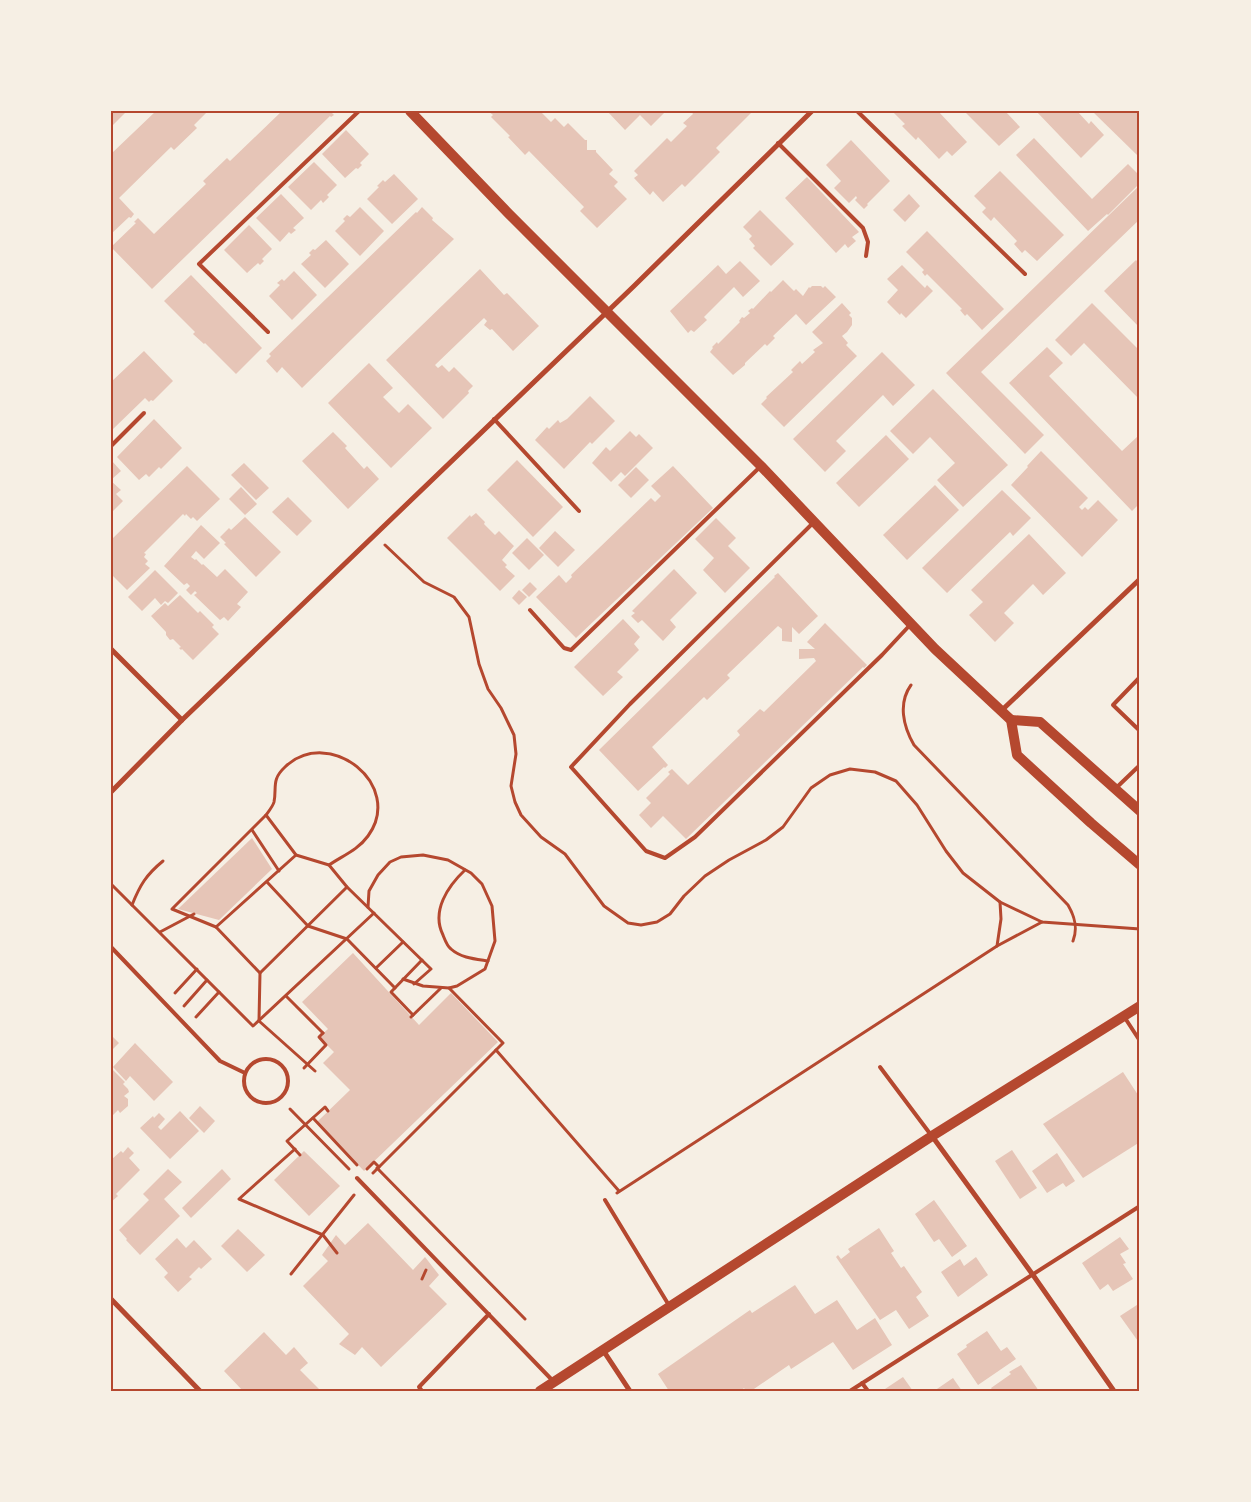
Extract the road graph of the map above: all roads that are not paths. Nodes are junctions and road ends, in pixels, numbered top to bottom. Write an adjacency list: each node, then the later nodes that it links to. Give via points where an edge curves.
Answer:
1 (359, 111): 9 (lane, via 199,264)
2 (410, 111): 8 (main road)
3 (812, 111): 5 (street)
4 (857, 111): 7 (lane)
5 (778, 143): 6 (lane, via 863,228 868,242); 8 (street)
6 (866, 256)
7 (1025, 274)
8 (607, 311): 11 (street); 13 (main road)
9 (268, 332)
10 (144, 412): 12 (lane)
11 (494, 419): 14 (lane); 22 (street)
12 (111, 446)
13 (761, 466): 15 (main road); 17 (lane, via 571,650 564,648)
14 (579, 511)
15 (814, 521): 18 (main road); 18 (lane, via 571,767 646,851 665,858 695,837)
16 (1140, 579): 21 (street)
17 (530, 610)
18 (912, 624): 21 (main road)
19 (111, 648): 22 (street)
20 (1140, 677): 24 (lane, via 1112,705)
21 (1001, 712): 23 (main road)
22 (182, 720): 27 (street)
23 (1011, 720): 26 (main road, via 1040,722); 29 (main road, via 1017,755)
24 (1140, 731)
25 (1140, 765): 26 (lane)
26 (1116, 788): 28 (main road)
27 (111, 792)
28 (1140, 811)
29 (1140, 865)
30 (111, 948): 35 (lane, via 220,1061)
31 (1140, 1006): 32 (main road)
32 (1123, 1016): 33 (lane); 36 (main road)
33 (1140, 1042)
34 (880, 1067): 36 (lane)
35 (245, 1073): 35 (lane, via 244,1087 259,1102 266,1104 280,1099 287,1086 286,1072 276,1062 255,1062)
36 (932, 1136): 40 (street); 42 (main road)
37 (357, 1178): 43 (lane)
38 (605, 1200): 42 (lane)
39 (1140, 1206): 40 (lane)
40 (1034, 1275): 46 (lane); 53 (street)
41 (111, 1299): 47 (street)
42 (670, 1306): 44 (main road)
43 (489, 1314): 45 (lane); 48 (lane, via 419,1387)
44 (603, 1350): 45 (main road); 50 (street)
45 (554, 1382): 49 (main road)
46 (862, 1383): 51 (lane); 52 (lane)
47 (200, 1391)
48 (422, 1391)
49 (540, 1391)
50 (630, 1391)
51 (850, 1391)
52 (868, 1391)
53 (1114, 1391)

